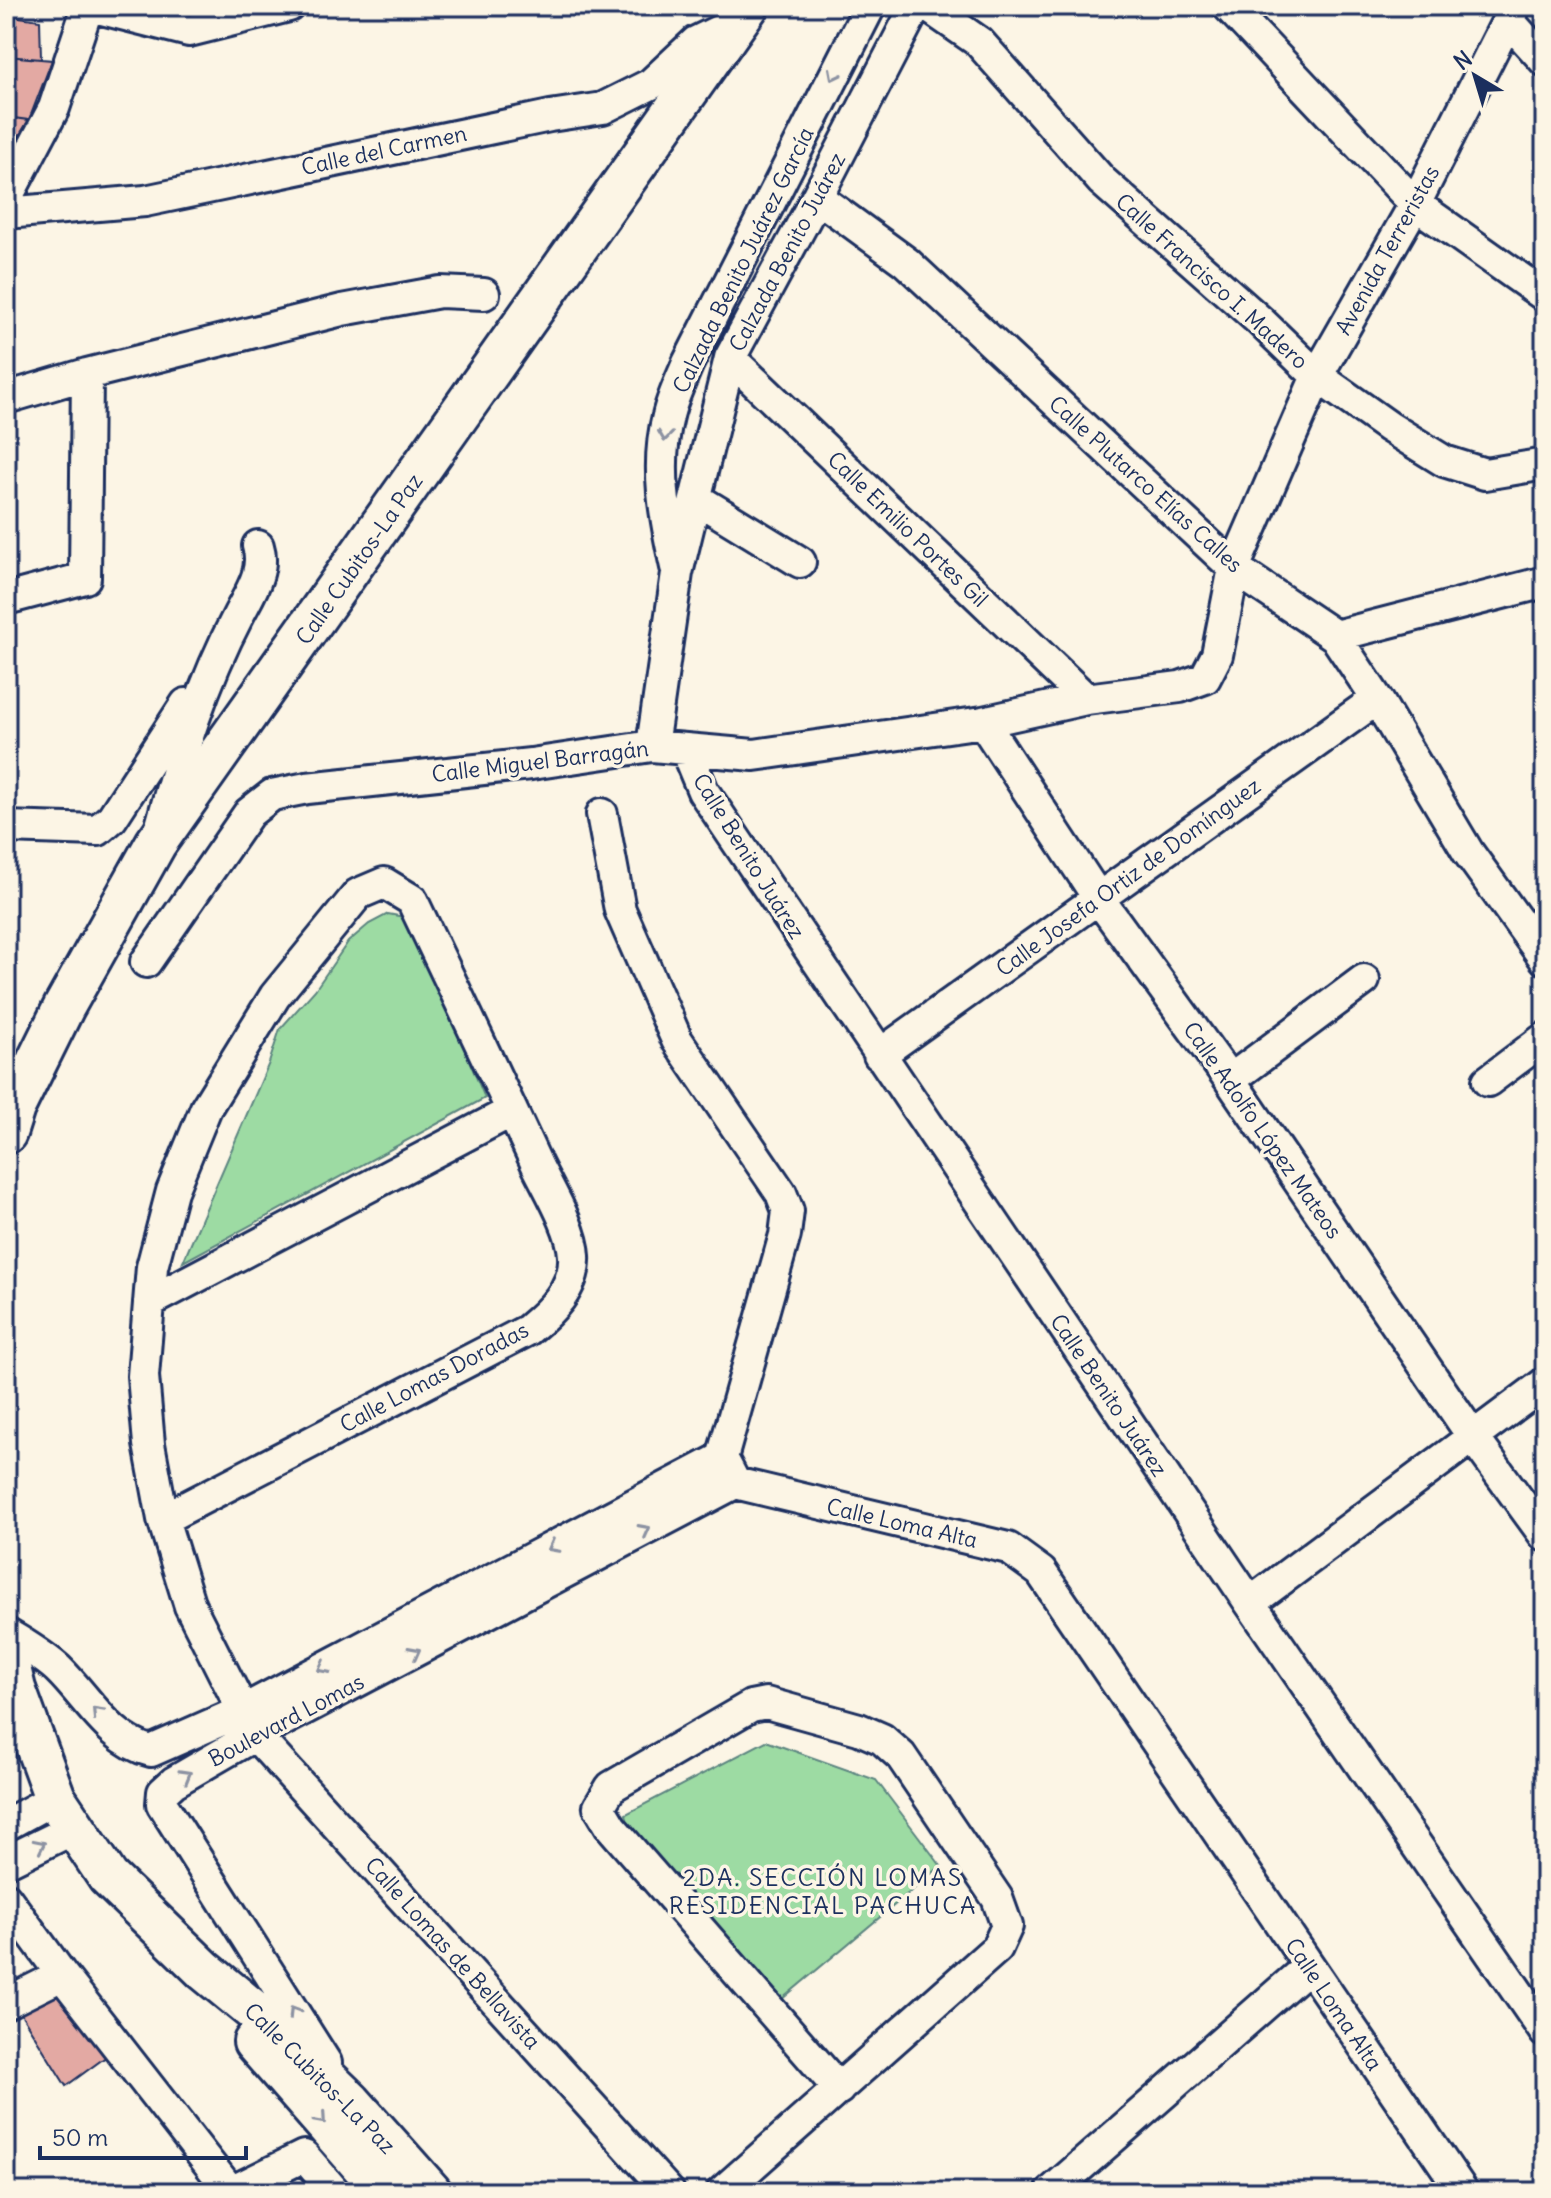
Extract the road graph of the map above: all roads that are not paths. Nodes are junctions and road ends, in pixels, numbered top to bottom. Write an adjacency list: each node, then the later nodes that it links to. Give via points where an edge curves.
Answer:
1 (89, 6): 7 (street, via 189,31); 12 (street, via 54,108)
2 (289, 6): 7 (street)
3 (870, 6): 26 (street, Calzada Benito Juárez García, one-way to 26, via 688,363 668,417 662,462)
4 (916, 6): 11 (street, Calzada Benito Juárez)
5 (927, 6): 19 (street, Calle Francisco I. Madero, via 979,42 1102,181)
6 (1228, 6): 13 (street)
7 (249, 12)
8 (743, 14): 14 (street, Calle del Carmen, via 696,42 651,84 603,108 145,201); 39 (main road, Calle Cubitos-La Paz)
9 (1512, 14): 10 (street); 13 (street, Avenida Terreristas)
10 (1545, 61)
11 (817, 197): 17 (street, Calzada Benito Juárez); 25 (street, Calle Plutarco Elías Calles, via 906,262)
12 (6, 199)
13 (1415, 204): 16 (street); 19 (street, Avenida Terreristas)
14 (6, 213)
15 (484, 294): 18 (street, via 440,292 342,310)
16 (1545, 296)
17 (730, 358): 22 (street, Calzada Benito Juárez); 32 (street, Calle Emilio Portes Gil)
18 (87, 374): 20 (street); 28 (street, via 85,578)
19 (1317, 376): 21 (street, Calle Francisco I. Madero, via 1444,461 1485,474); 25 (street, Avenida Terreristas)
20 (6, 398)
21 (1545, 464)
22 (697, 499): 24 (street); 26 (street, Calzada Benito Juárez)
23 (258, 546): 30 (street, via 262,558 255,582)
24 (800, 562)
25 (1234, 568): 29 (street, Calle Plutarco Elías Calles); 31 (street, Avenida Terreristas, via 1217,655)
26 (677, 573): 35 (street, Calzada Benito Juárez)
27 (1545, 582): 29 (street)
28 (6, 599)
29 (1335, 636): 33 (street, Calle Plutarco Elías Calles)
30 (218, 653): 38 (street, via 112,818 98,830); 39 (street, via 183,746)
31 (1205, 678): 32 (street, Calle Miguel Barragán, via 1180,687)
32 (1086, 699): 34 (street, Calle Miguel Barragán)
33 (1377, 699): 40 (street, Calle Josefa Ortiz de Domínguez); 41 (street, Calle Plutarco Elías Calles, via 1468,852)
34 (983, 722): 36 (street, Calle Miguel Barragán, via 754,755); 40 (street, Calle Adolfo López Mateos)
35 (652, 746): 36 (street, Calle Miguel Barragán); 42 (street, Calle Miguel Barragán, via 272,795 249,813)
36 (686, 750): 45 (street, Calle Benito Juárez, via 703,791)
37 (602, 814): 53 (street, via 620,910 677,1040 788,1211)
38 (6, 827)
39 (156, 843): 49 (main road, Calle Cubitos-La Paz, via 64,1007)
40 (1099, 899): 45 (street, Calle Josefa Ortiz de Domínguez); 46 (street, Calle Adolfo López Mateos)
41 (1545, 959)
42 (146, 962)
43 (1364, 980): 46 (street)
44 (1545, 1038): 47 (street)
45 (879, 1055): 56 (street, Calle Benito Juárez)
46 (1230, 1080): 52 (street, Calle Adolfo López Mateos)
47 (1488, 1081)
48 (512, 1111): 50 (street); 50 (street, Calle Lomas Doradas, via 412,900 384,883 358,894 275,996 206,1108 172,1191 152,1267); 54 (street, Calle Lomas Doradas, via 575,1256 569,1284 552,1311 528,1330)
49 (6, 1133)
50 (149, 1302): 54 (street, Calle Lomas de Bellavista, via 143,1376)
51 (1545, 1383): 52 (street)
52 (1473, 1437): 55 (street, Calle Adolfo López Mateos); 56 (street)
53 (728, 1471): 59 (street, Boulevard Lomas); 64 (street, Calle Loma Alta, via 1008,1548 1041,1572)
54 (163, 1519): 59 (street, Calle Lomas de Bellavista, via 190,1606)
55 (1545, 1536)
56 (1250, 1603): 68 (street, Calle Benito Juárez)
57 (6, 1633): 59 (street, Boulevard Lomas, one-way to 57, via 151,1751 136,1747 56,1667)
58 (6, 1651): 60 (main road, Calle Cubitos-La Paz, via 15,1689)
59 (248, 1723): 70 (street, Boulevard Lomas, one-way to 59, via 162,1804 163,1792); 75 (street, Calle Lomas de Bellavista)
60 (65, 1813): 61 (street); 62 (street, one-way to 60); 65 (main road, Calle Cubitos-La Paz, via 108,1877)
61 (6, 1825)
62 (6, 1862)
63 (6, 1898): 66 (street)
64 (1309, 1966): 77 (street); 78 (street, Calle Loma Alta)
65 (204, 1970): 70 (main road, Calle Cubitos-La Paz); 73 (main road, Calle Cubitos-La Paz, one-way to 73, via 252,2039)
66 (62, 1975): 67 (street); 71 (street)
67 (6, 2003)
68 (1545, 2032)
69 (839, 2089): 69 (street, via 997,1948 1007,1926 997,1898 901,1756 882,1739 766,1703 751,1706 611,1787 599,1807); 76 (street)
70 (351, 2102): 74 (main road, Calle Cubitos-La Paz)
71 (231, 2192): 72 (street, via 304,2156)
72 (335, 2192)
73 (385, 2192)
74 (431, 2192)
75 (669, 2192)
76 (722, 2192)
77 (1051, 2192)
78 (1463, 2192)

